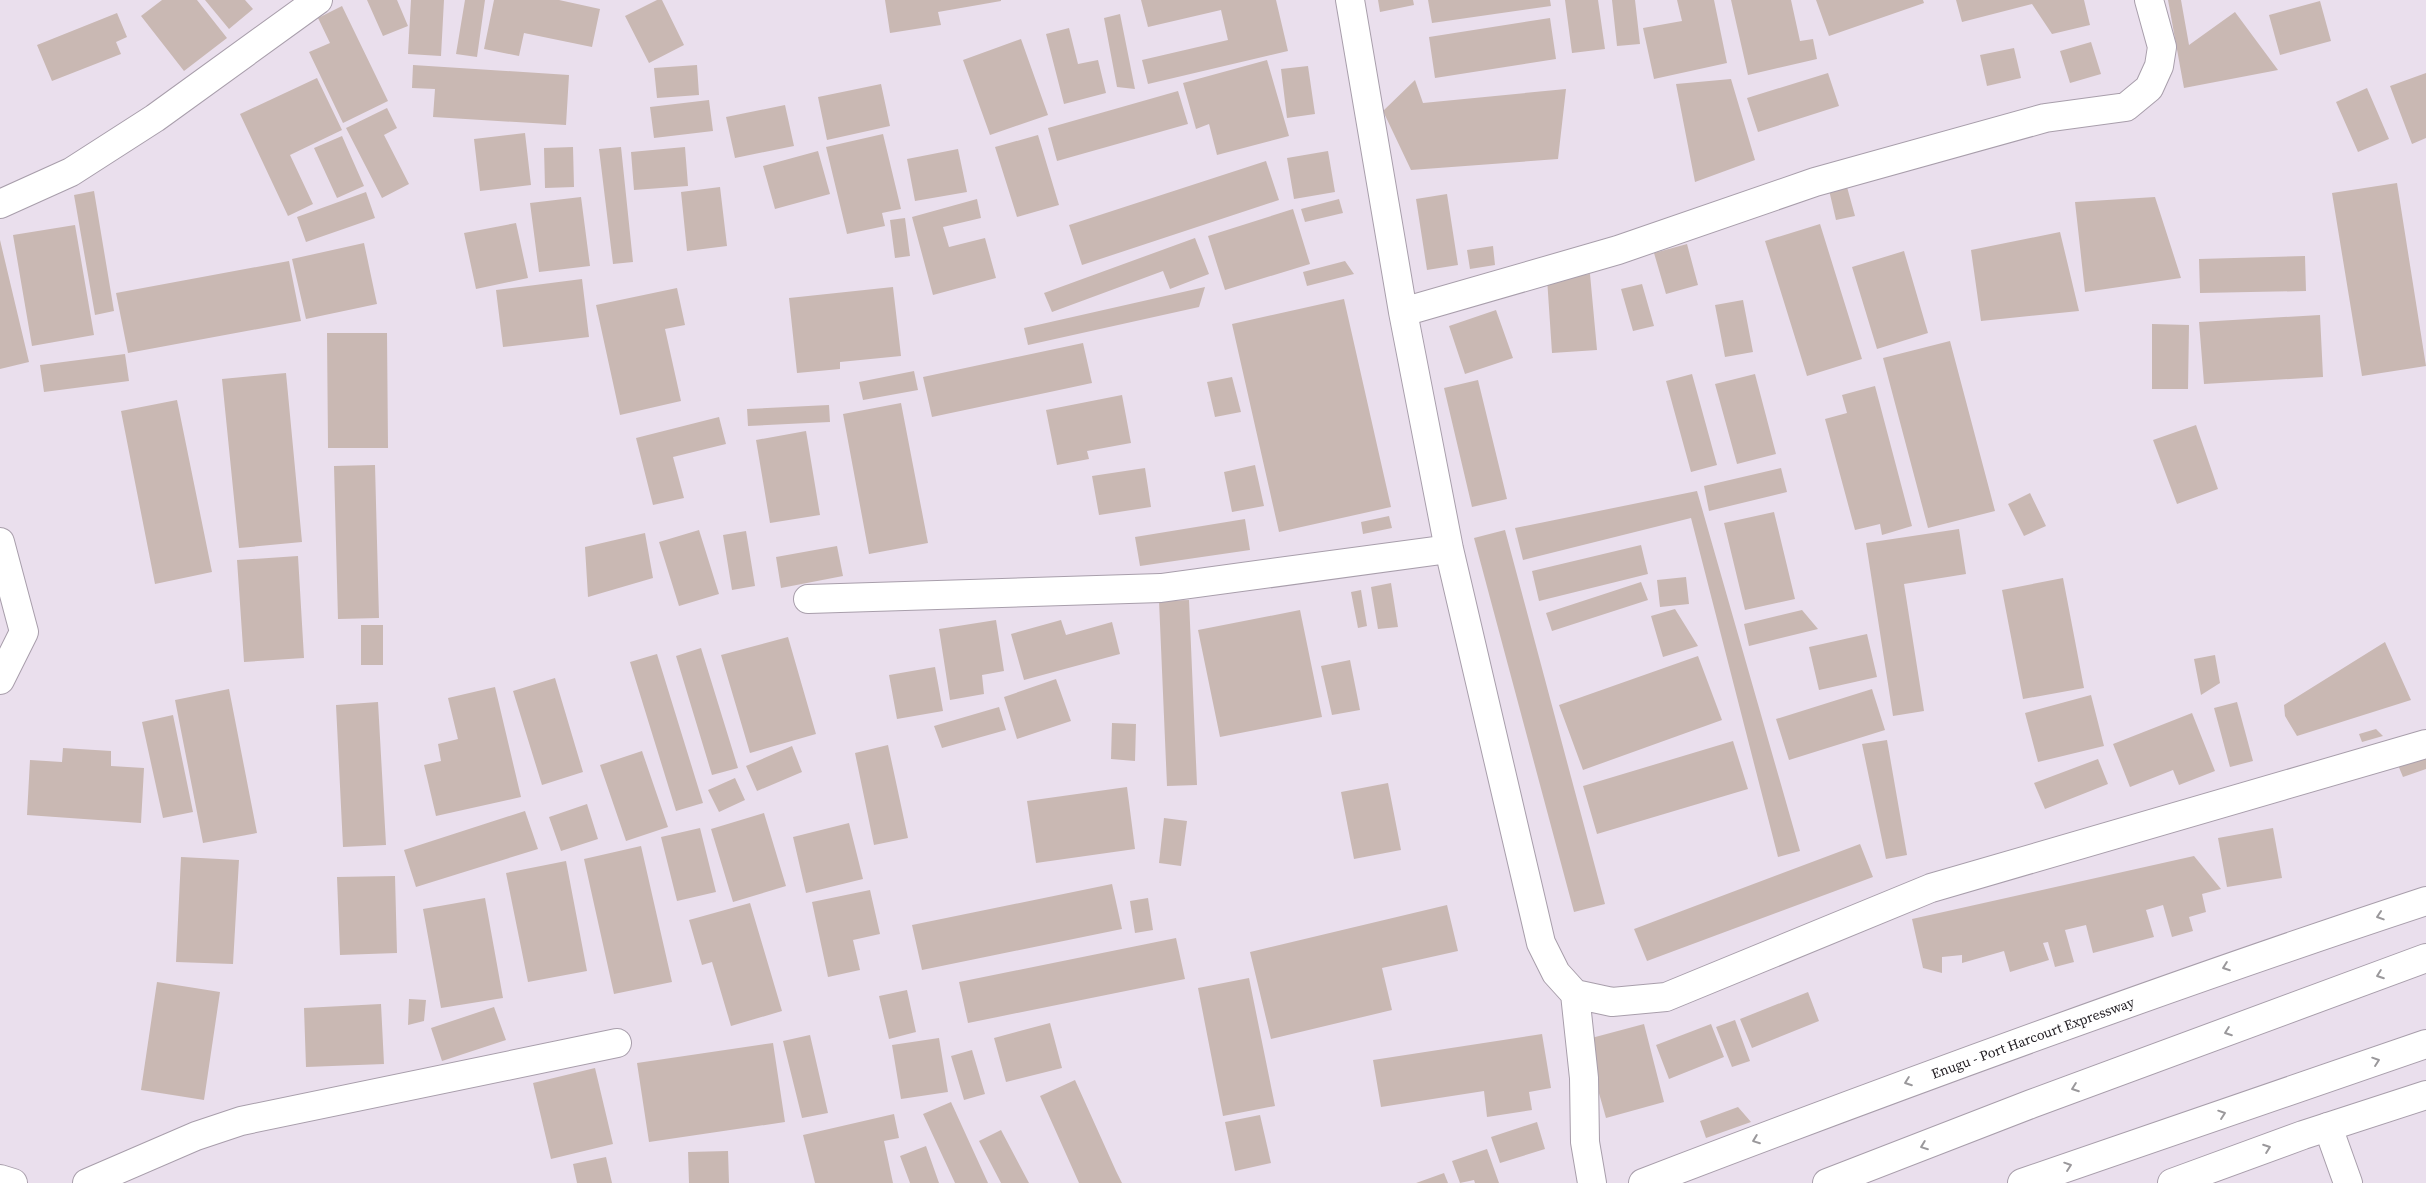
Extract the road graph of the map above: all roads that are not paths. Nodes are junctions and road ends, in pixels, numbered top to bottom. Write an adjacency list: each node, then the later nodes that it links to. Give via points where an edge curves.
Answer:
1 (318, 0): 4 (main road, via 155,118 71,172)
2 (1350, 0): 5 (main road)
3 (2149, 0): 5 (main road, via 2162,47 2158,66 2149,88 2126,107 2045,118 1824,180 1618,250)
4 (0, 204)
5 (1403, 312): 7 (main road)
6 (0, 542): 9 (main road, via 24,632)
7 (1449, 549): 8 (main road, via 1161,588); 13 (main road, via 1541,943 1556,973)
8 (808, 599)
9 (0, 680)
10 (2426, 744): 13 (main road, via 1931,888 1666,997 1612,1002)
11 (2426, 901): 22 (main road, Enugu - Port Harcourt Expressway, one-way to 22, via 2240,962 1916,1079)
12 (2426, 958): 23 (main road, one-way to 23)
13 (1575, 994): 21 (main road)
14 (617, 1043): 20 (main road, via 241,1121 196,1136)
15 (2426, 1044): 24 (main road, one-way to 15)
16 (2426, 1095): 17 (main road)
17 (2328, 1127): 25 (main road, one-way to 17); 26 (main road)
18 (0, 1178): 19 (main road)
19 (13, 1183)
20 (87, 1183)
21 (1592, 1183)
22 (1643, 1183)
23 (1827, 1183)
24 (2022, 1183)
25 (2172, 1183)
26 (2348, 1183)

